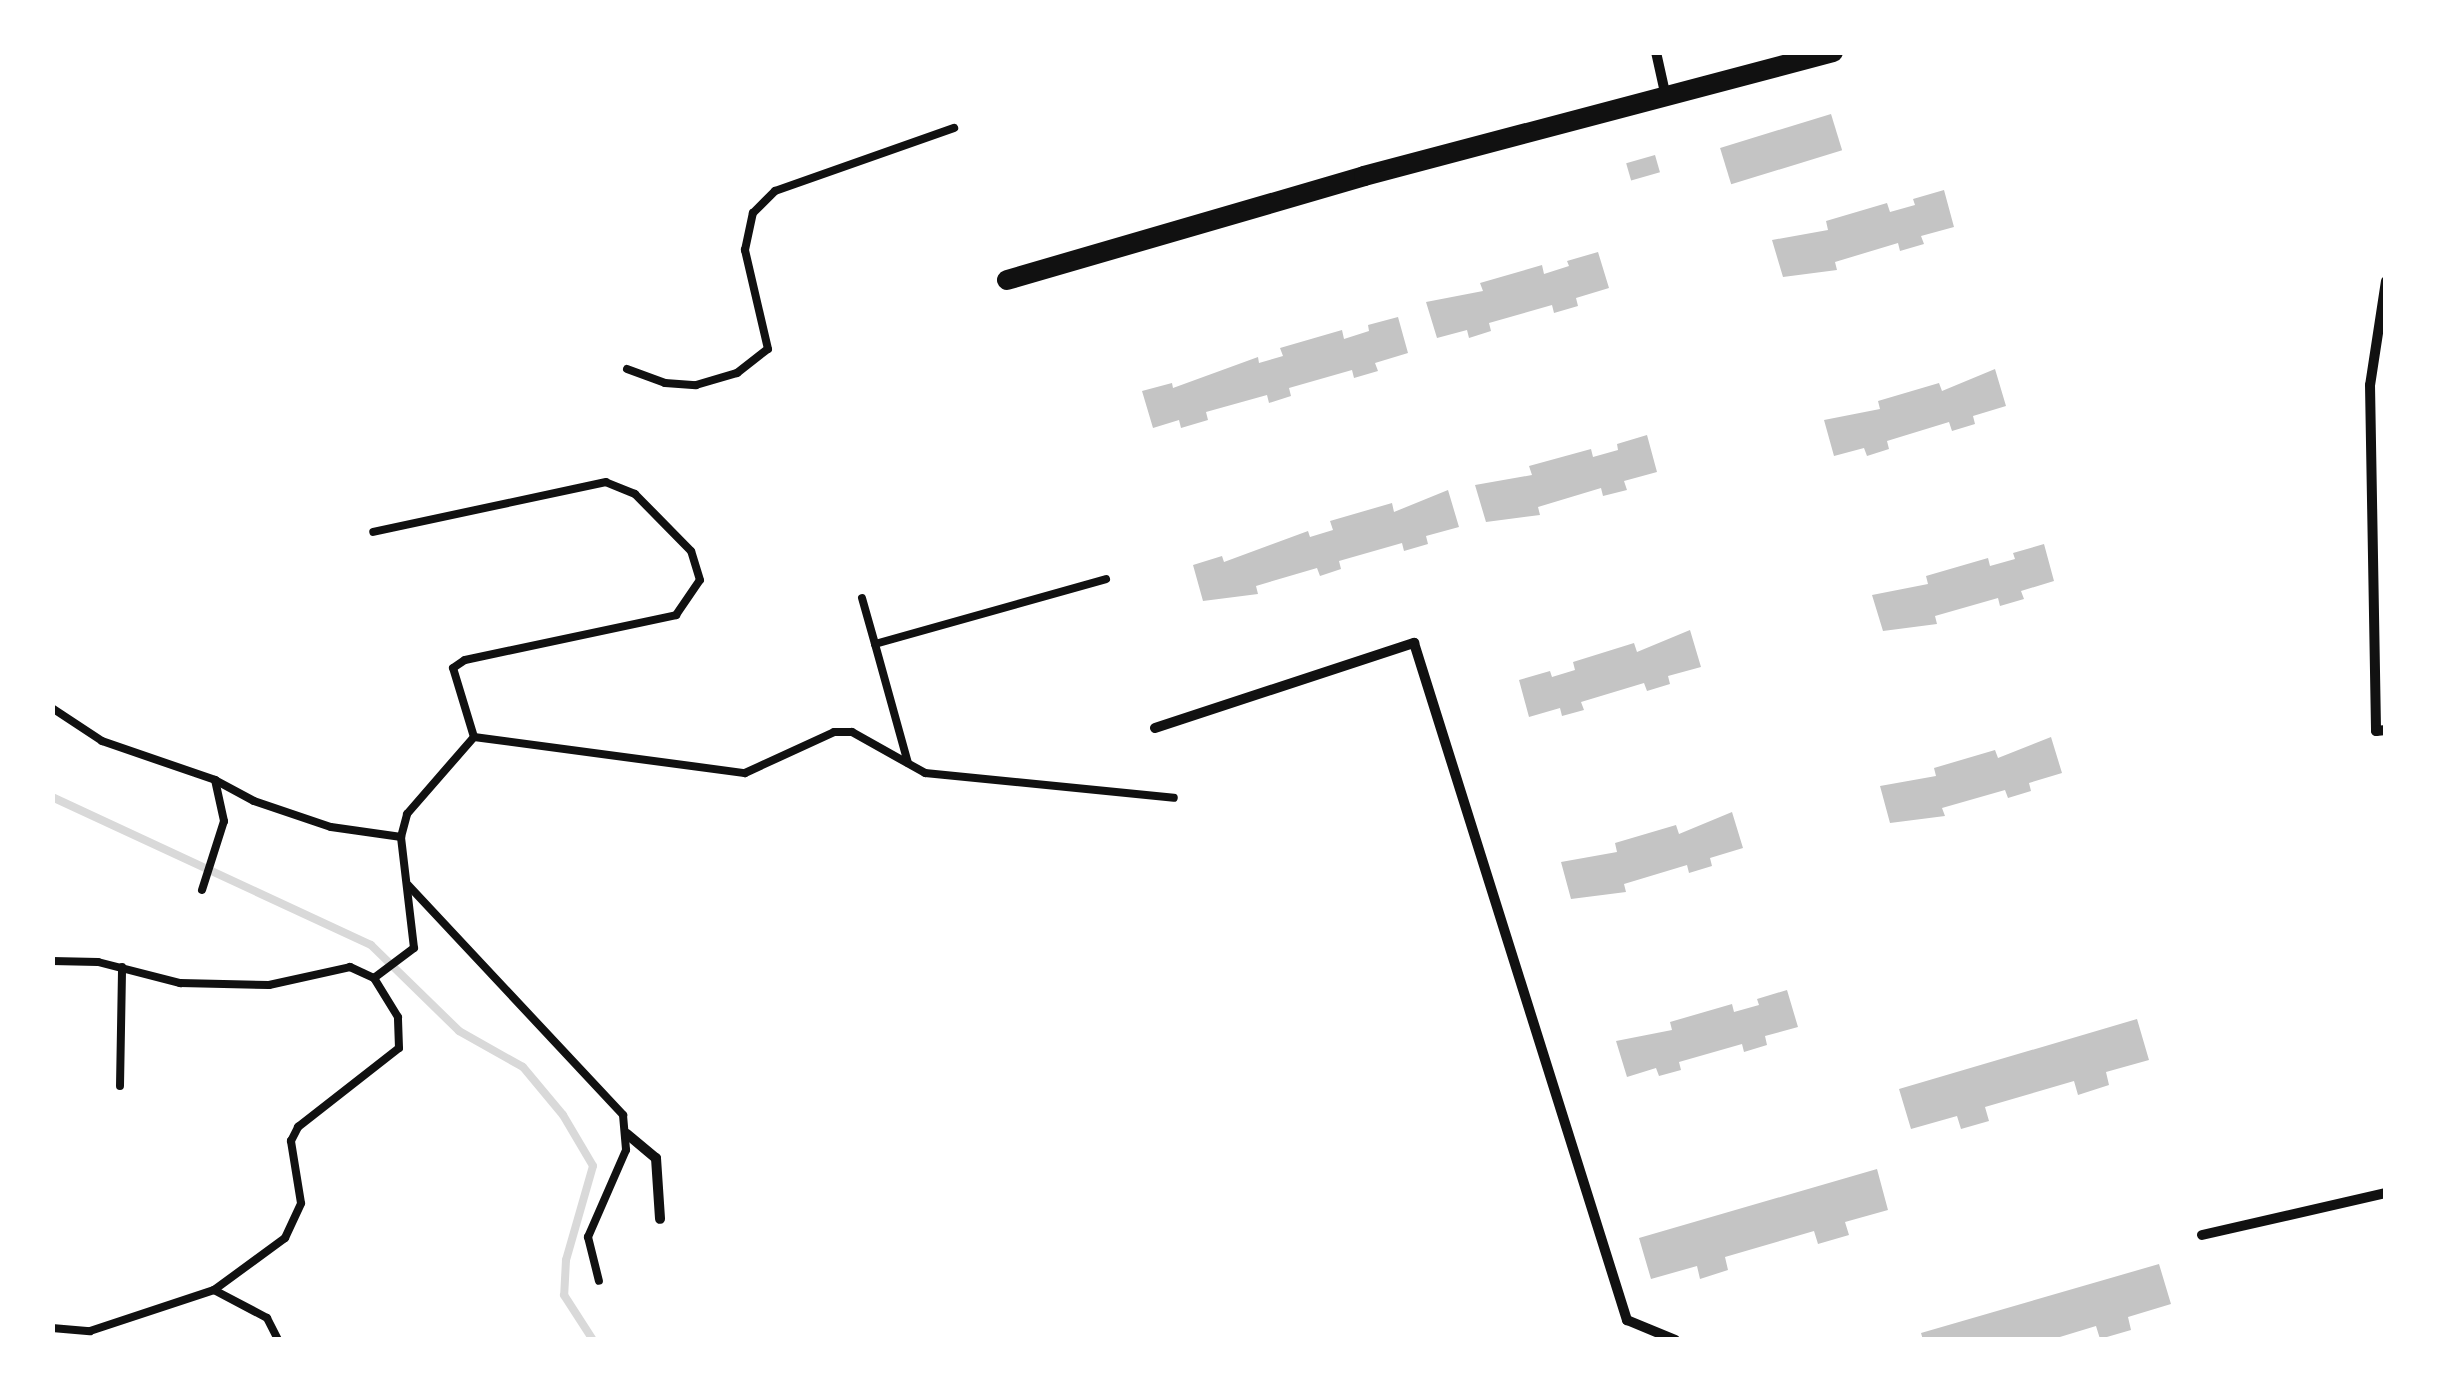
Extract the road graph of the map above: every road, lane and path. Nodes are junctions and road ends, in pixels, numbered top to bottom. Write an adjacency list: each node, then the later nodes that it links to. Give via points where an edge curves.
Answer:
1 (1656, 52): 3 (street)
2 (1834, 52): 3 (main road)
3 (1666, 98): 5 (main road, via 1364,176)
4 (954, 128): 7 (lane, via 775,191 753,213 745,250 768,349 737,373 696,385 664,383)
5 (1007, 280)
6 (2386, 281): 14 (street, via 2370,385 2376,732)
7 (627, 369)
8 (373, 532): 15 (lane, via 606,482 636,494 691,551 700,580 676,615 465,660 453,668)
9 (1106, 578): 11 (lane)
10 (862, 598): 11 (lane)
11 (875, 644): 16 (lane)
12 (52, 708): 17 (lane, via 102,741)
13 (1155, 728): 34 (street, via 1414,644 1628,1320)
14 (2386, 730)
15 (474, 737): 16 (lane, via 744,773 824,736 852,732); 19 (lane, via 420,792)
16 (908, 762): 18 (lane, via 946,777)
17 (215, 780): 19 (lane, via 331,827); 21 (lane, via 224,821)
18 (1174, 798)
19 (401, 837): 20 (lane)
20 (405, 881): 24 (lane, via 414,948); 26 (lane, via 623,1115)
21 (202, 890)
22 (52, 961): 23 (lane)
23 (122, 967): 24 (lane, via 180,983 269,985 350,968); 25 (lane)
24 (376, 977): 31 (lane, via 398,1017 399,1048 298,1127 291,1140 301,1203 297,1220 285,1238)
25 (120, 1086)
26 (627, 1134): 28 (street, via 656,1158); 30 (lane, via 588,1237)
27 (2386, 1193): 29 (street)
28 (660, 1219)
29 (2202, 1234)
30 (599, 1281)
31 (214, 1290): 32 (lane, via 90,1331); 33 (lane, via 267,1318)
32 (52, 1328)
33 (278, 1340)
34 (1675, 1340)

